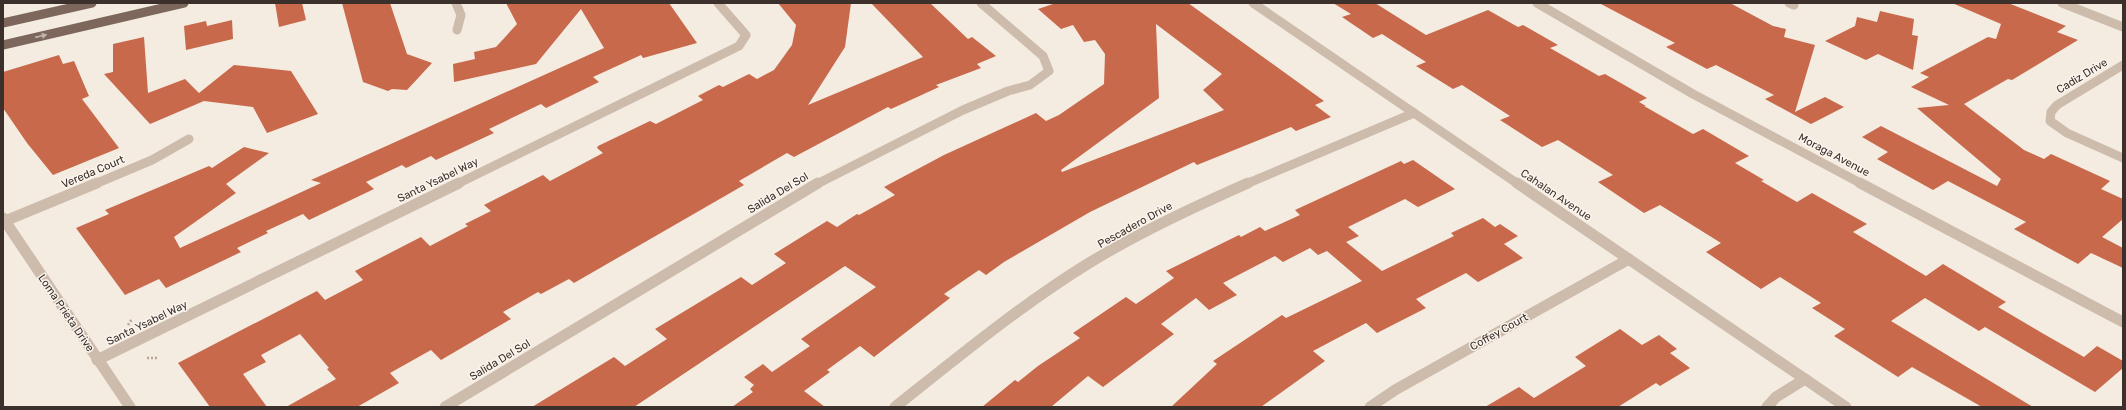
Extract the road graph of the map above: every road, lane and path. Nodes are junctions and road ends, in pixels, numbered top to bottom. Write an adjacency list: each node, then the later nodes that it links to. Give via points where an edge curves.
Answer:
1 (92, 3): 9 (main road)
2 (184, 3): 12 (main road, one-way to 2)
3 (456, 3): 11 (street, via 461,15)
4 (718, 3): 24 (street, Santa Ysabel Way, via 746,35 739,46)
5 (981, 3): 27 (street, Salida Del Sol, via 1043,56 1049,71 1030,85 1008,91 963,110 823,180)
6 (1253, 3): 14 (street, Cahalan Avenue)
7 (1537, 3): 20 (street, Moraga Avenue, via 1693,94)
8 (2062, 3): 10 (street)
9 (3, 23)
10 (2123, 27)
11 (457, 30)
12 (3, 45)
13 (2123, 65): 16 (street, Cadiz Drive, via 2058,105 2051,112 2050,121 2067,133)
14 (1414, 113): 18 (street, Cahalan Avenue); 28 (street, Pescadero Drive, via 1183,212 1104,256 1043,294)
15 (189, 140): 17 (street, Vereda Court, via 152,160)
16 (2123, 158)
17 (4, 220): 24 (street, Loma Prieta Drive)
18 (1629, 259): 25 (street, Cahalan Avenue); 29 (street, Coffey Court, via 1395,390)
19 (132, 319): 21 (path)
20 (2123, 322)
21 (126, 326)
22 (147, 358): 23 (path)
23 (160, 358)
24 (97, 360): 26 (street, Loma Prieta Drive)
25 (1805, 380): 30 (street, via 1776,397); 31 (street, Cahalan Avenue)
26 (130, 407)
27 (445, 407)
28 (895, 407)
29 (1370, 407)
30 (1767, 407)
31 (1846, 407)

